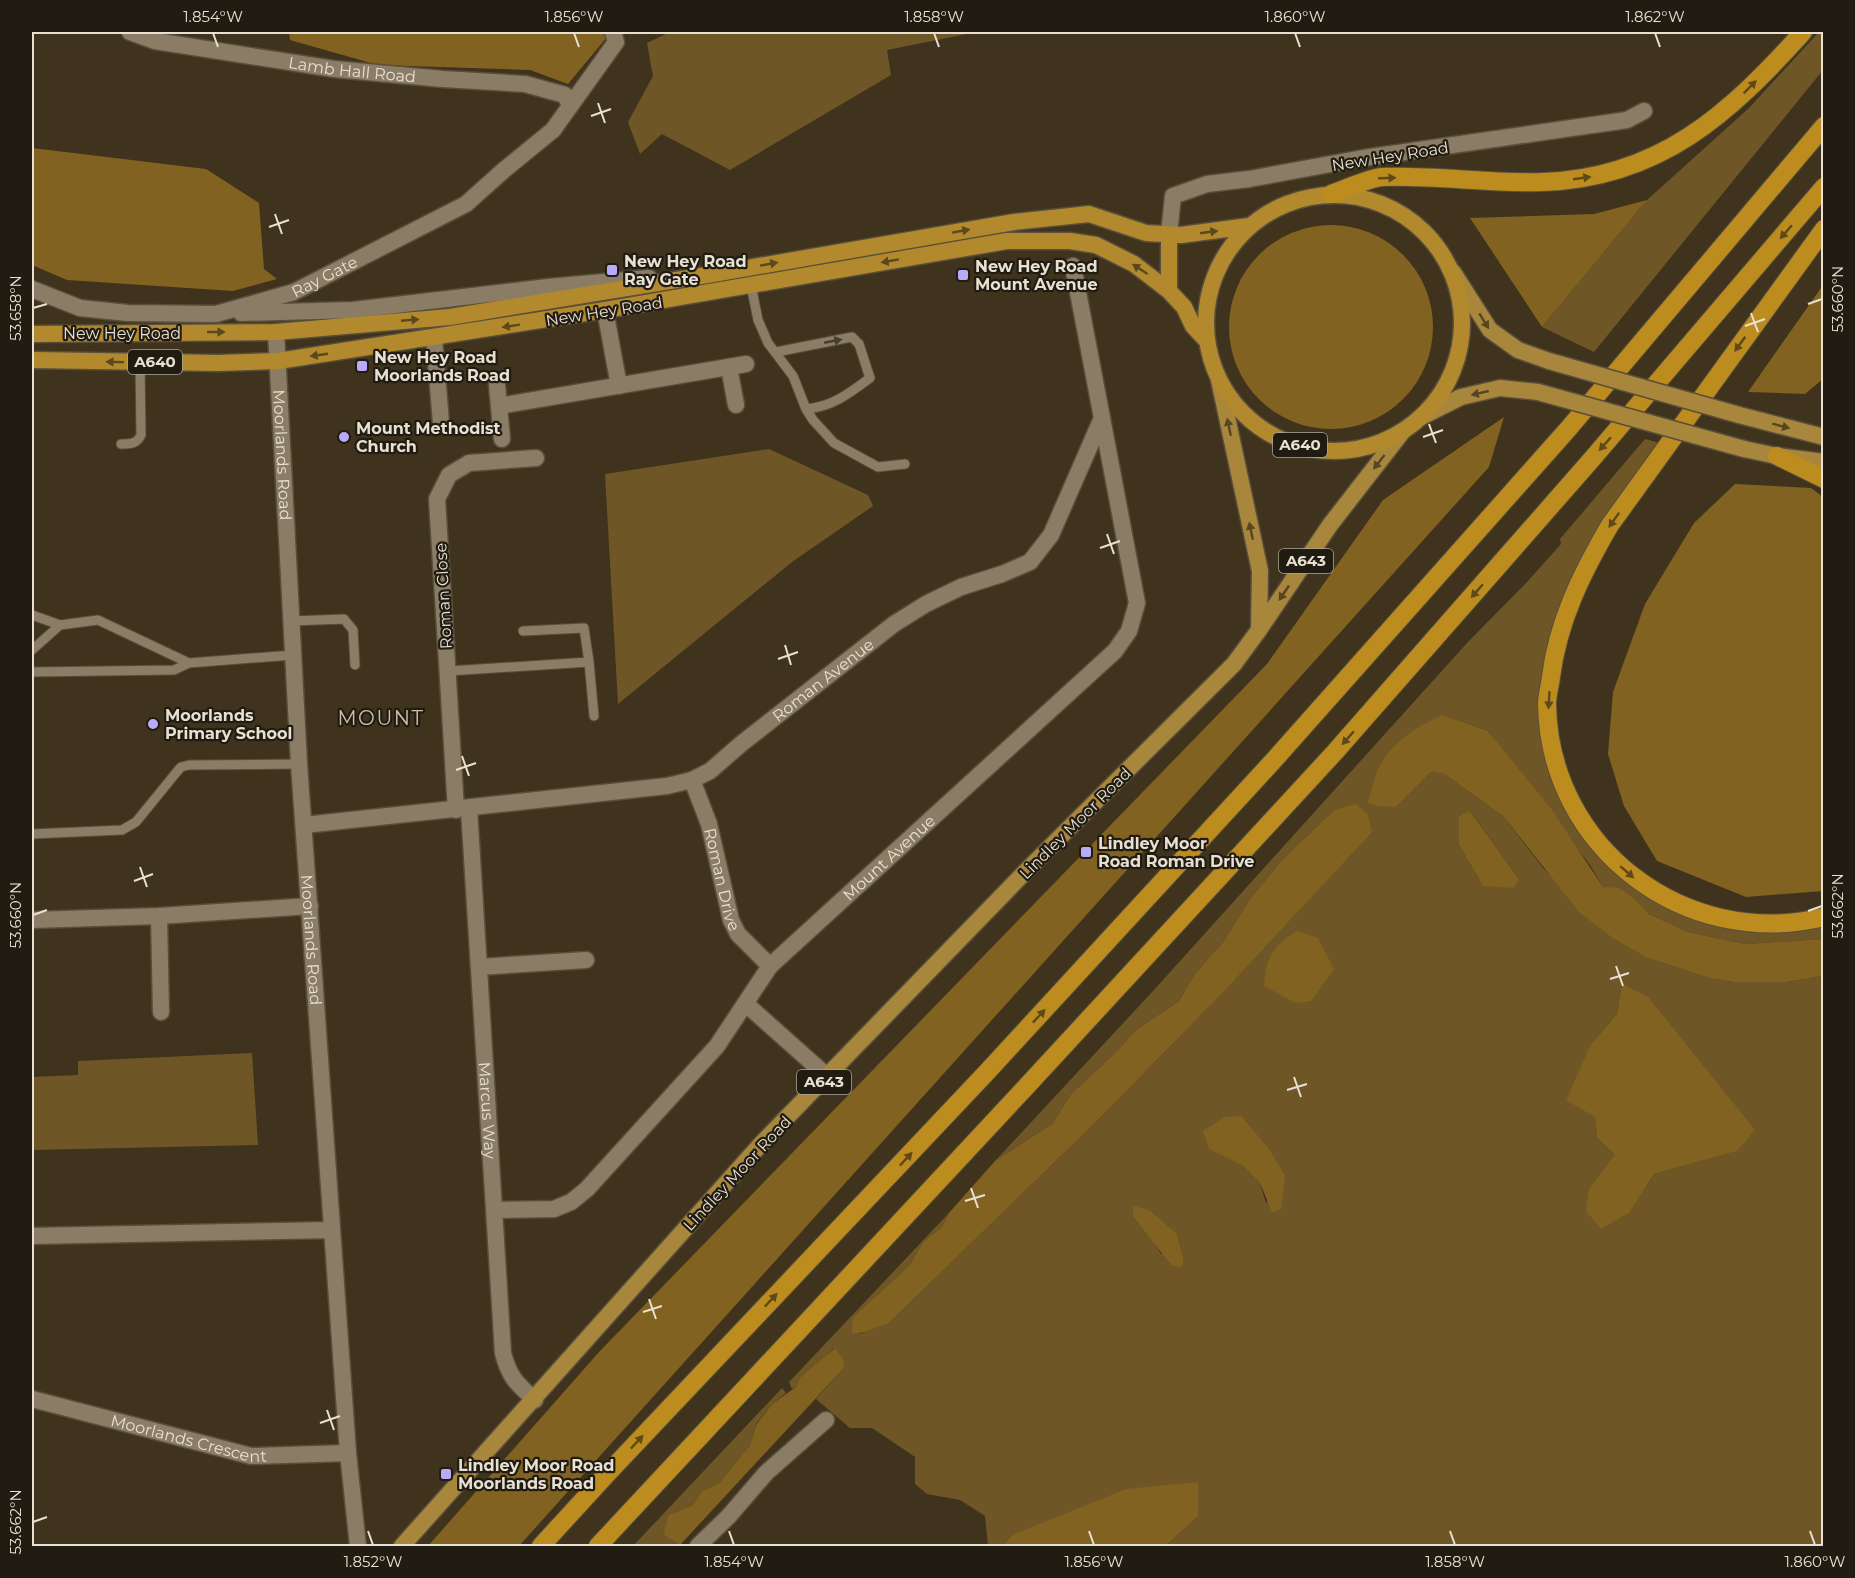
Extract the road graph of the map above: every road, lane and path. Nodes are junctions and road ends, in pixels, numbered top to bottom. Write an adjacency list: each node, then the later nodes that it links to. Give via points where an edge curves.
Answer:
1 (130, 32): 4 (street, Lamb Hall Road, via 155,41 334,69 525,84 565,95)
2 (613, 32): 4 (street, Ray Gate, via 616,42)
3 (1803, 32): 8 (highway, one-way to 3, via 1381,177 1543,182 1587,178 1633,165 1676,146 1708,124 1746,92)
4 (570, 105): 19 (street, Ray Gate, via 553,129 466,204 294,291)
5 (1644, 111): 11 (street, New Hey Road, via 1627,120 1207,184 1173,196)
6 (1824, 126): 85 (highway, one-way to 6, via 1274,760 1569,428)
7 (1824, 187): 86 (highway, one-way to 86, via 1335,752)
8 (1331, 194): 9 (highway, A640, via 1302,198 1276,208); 13 (highway, A640, via 1380,202 1410,218 1434,242)
9 (1249, 226): 11 (highway, New Hey Road / A640, one-way to 9); 23 (highway, A640, via 1218,268 1210,289)
10 (1824, 229): 68 (highway, one-way to 68, via 1610,525 1589,561 1569,604 1554,653 1547,704 1551,743 1572,802 1611,857 1637,881 1696,912 1730,921 1763,925 1802,923)
11 (1169, 234): 14 (highway, New Hey Road / A640, one-way to 11, via 1014,222 1089,214 1146,233); 17 (highway)
12 (1073, 266): 37 (street)
13 (1453, 272): 36 (highway, A640, via 1463,320 1459,355 1443,391); 40 (main road, A640, one-way to 40, bridge, via 1490,330 1518,350)
14 (713, 274): 19 (street, New Hey Road, via 548,287 352,310); 20 (highway, New Hey Road / A640, one-way to 14, via 450,316)
15 (752, 285): 17 (highway, New Hey Road / A640, one-way to 15, via 1134,264 1096,245 1070,241 1007,241); 18 (highway, New Hey Road / A640); 24 (lane, via 758,320)
16 (32, 290): 19 (street, Ray Gate, via 80,308)
17 (1169, 291): 23 (highway, New Hey Road / A640)
18 (605, 310): 22 (highway, New Hey Road / A640, one-way to 22); 32 (street)
19 (216, 314)
20 (276, 332): 21 (highway, New Hey Road / A640, one-way to 20); 26 (street, Moorlands Road)
21 (32, 333)
22 (434, 338): 26 (highway, New Hey Road / A640, one-way to 26); 38 (street)
23 (1207, 341): 30 (highway, A640)
24 (776, 352): 35 (lane, via 793,376); 35 (lane, one-way to 35, via 852,337 859,344 870,378 841,399)
25 (32, 360): 27 (highway, New Hey Road / A640, one-way to 25)
26 (278, 361): 27 (highway, New Hey Road / A640); 49 (street, Moorlands Road)
27 (140, 362): 42 (lane, via 141,435 130,444)
28 (746, 364): 29 (street)
29 (729, 368): 32 (street); 33 (street)
30 (1219, 380): 39 (highway, A640, via 1237,407 1260,428 1289,443 1324,451 1366,447); 51 (main road, A643, one-way to 30, via 1260,571)
31 (497, 385): 34 (street)
32 (619, 386): 34 (street)
33 (736, 405)
34 (499, 406): 41 (street)
35 (806, 409): 46 (lane, via 834,443 878,467)
36 (1421, 417): 39 (highway, A640); 43 (main road, A640, one-way to 36, bridge, via 1538,392 1500,388 1461,397)
37 (1101, 418): 62 (street, Roman Avenue, via 1051,535 1030,562 961,587 894,624 710,771); 71 (street, Mount Avenue, via 1137,603 1130,631 1115,651)
38 (441, 423)
39 (1403, 431): 51 (main road, Lindley Moor Road / A643, one-way to 51, via 1330,525)
40 (1824, 437)
41 (502, 439)
42 (121, 444)
43 (1777, 456): 45 (main road, A640); 47 (highway)
44 (536, 458): 59 (street, Roman Close, via 469,463 449,475 437,499)
45 (1824, 462)
46 (905, 464)
47 (1824, 479)
48 (32, 615): 50 (lane)
49 (291, 621): 54 (street, Moorlands Road); 57 (lane, via 344,619 353,630)
50 (60, 625): 53 (lane); 56 (lane, via 98,620)
51 (1259, 630): 75 (main road, Lindley Moor Road / A643, via 1206,693 1028,869)
52 (523, 631): 55 (lane, via 584,628)
53 (32, 650)
54 (293, 655): 56 (lane); 61 (street, Moorlands Road)
55 (589, 662): 59 (lane); 60 (lane)
56 (189, 663): 58 (lane, via 174,670)
57 (355, 665)
58 (32, 672)
59 (448, 672): 63 (street, Roman Close)
60 (594, 716)
61 (299, 764): 64 (street, Moorlands Road); 65 (lane, via 189,765 182,767 131,826 122,830)
62 (692, 780): 63 (street, Roman Avenue); 71 (street, Roman Drive, via 709,824 731,920 738,934)
63 (462, 809): 64 (street, Roman Avenue); 72 (street, Marcus Way)
64 (304, 825): 66 (street, Moorlands Road)
65 (32, 834)
66 (310, 906): 67 (street); 77 (street, Moorlands Road)
67 (159, 916): 69 (street); 74 (street)
68 (1824, 917)
69 (32, 920)
70 (586, 960): 72 (street)
71 (770, 966): 73 (street, Mount Avenue)
72 (479, 967): 76 (street, Marcus Way)
73 (746, 1004): 75 (street); 76 (street, Mount Avenue, via 717,1046 572,1202 554,1209)
74 (161, 1012)
75 (828, 1077): 80 (main road, Lindley Moor Road / A643, via 760,1145)
76 (495, 1210): 80 (street, Marcus Way, via 503,1353 507,1371)
77 (332, 1230): 78 (street); 82 (street, Moorlands Road)
78 (32, 1236)
79 (32, 1399): 82 (street, Moorlands Crescent, via 251,1456)
80 (535, 1400): 84 (main road, Lindley Moor Road / A643)
81 (826, 1420): 87 (street, via 766,1473)
82 (348, 1453): 83 (street, Moorlands Road)
83 (358, 1546)
84 (402, 1546)
85 (541, 1546)
86 (598, 1546)
87 (698, 1546)

